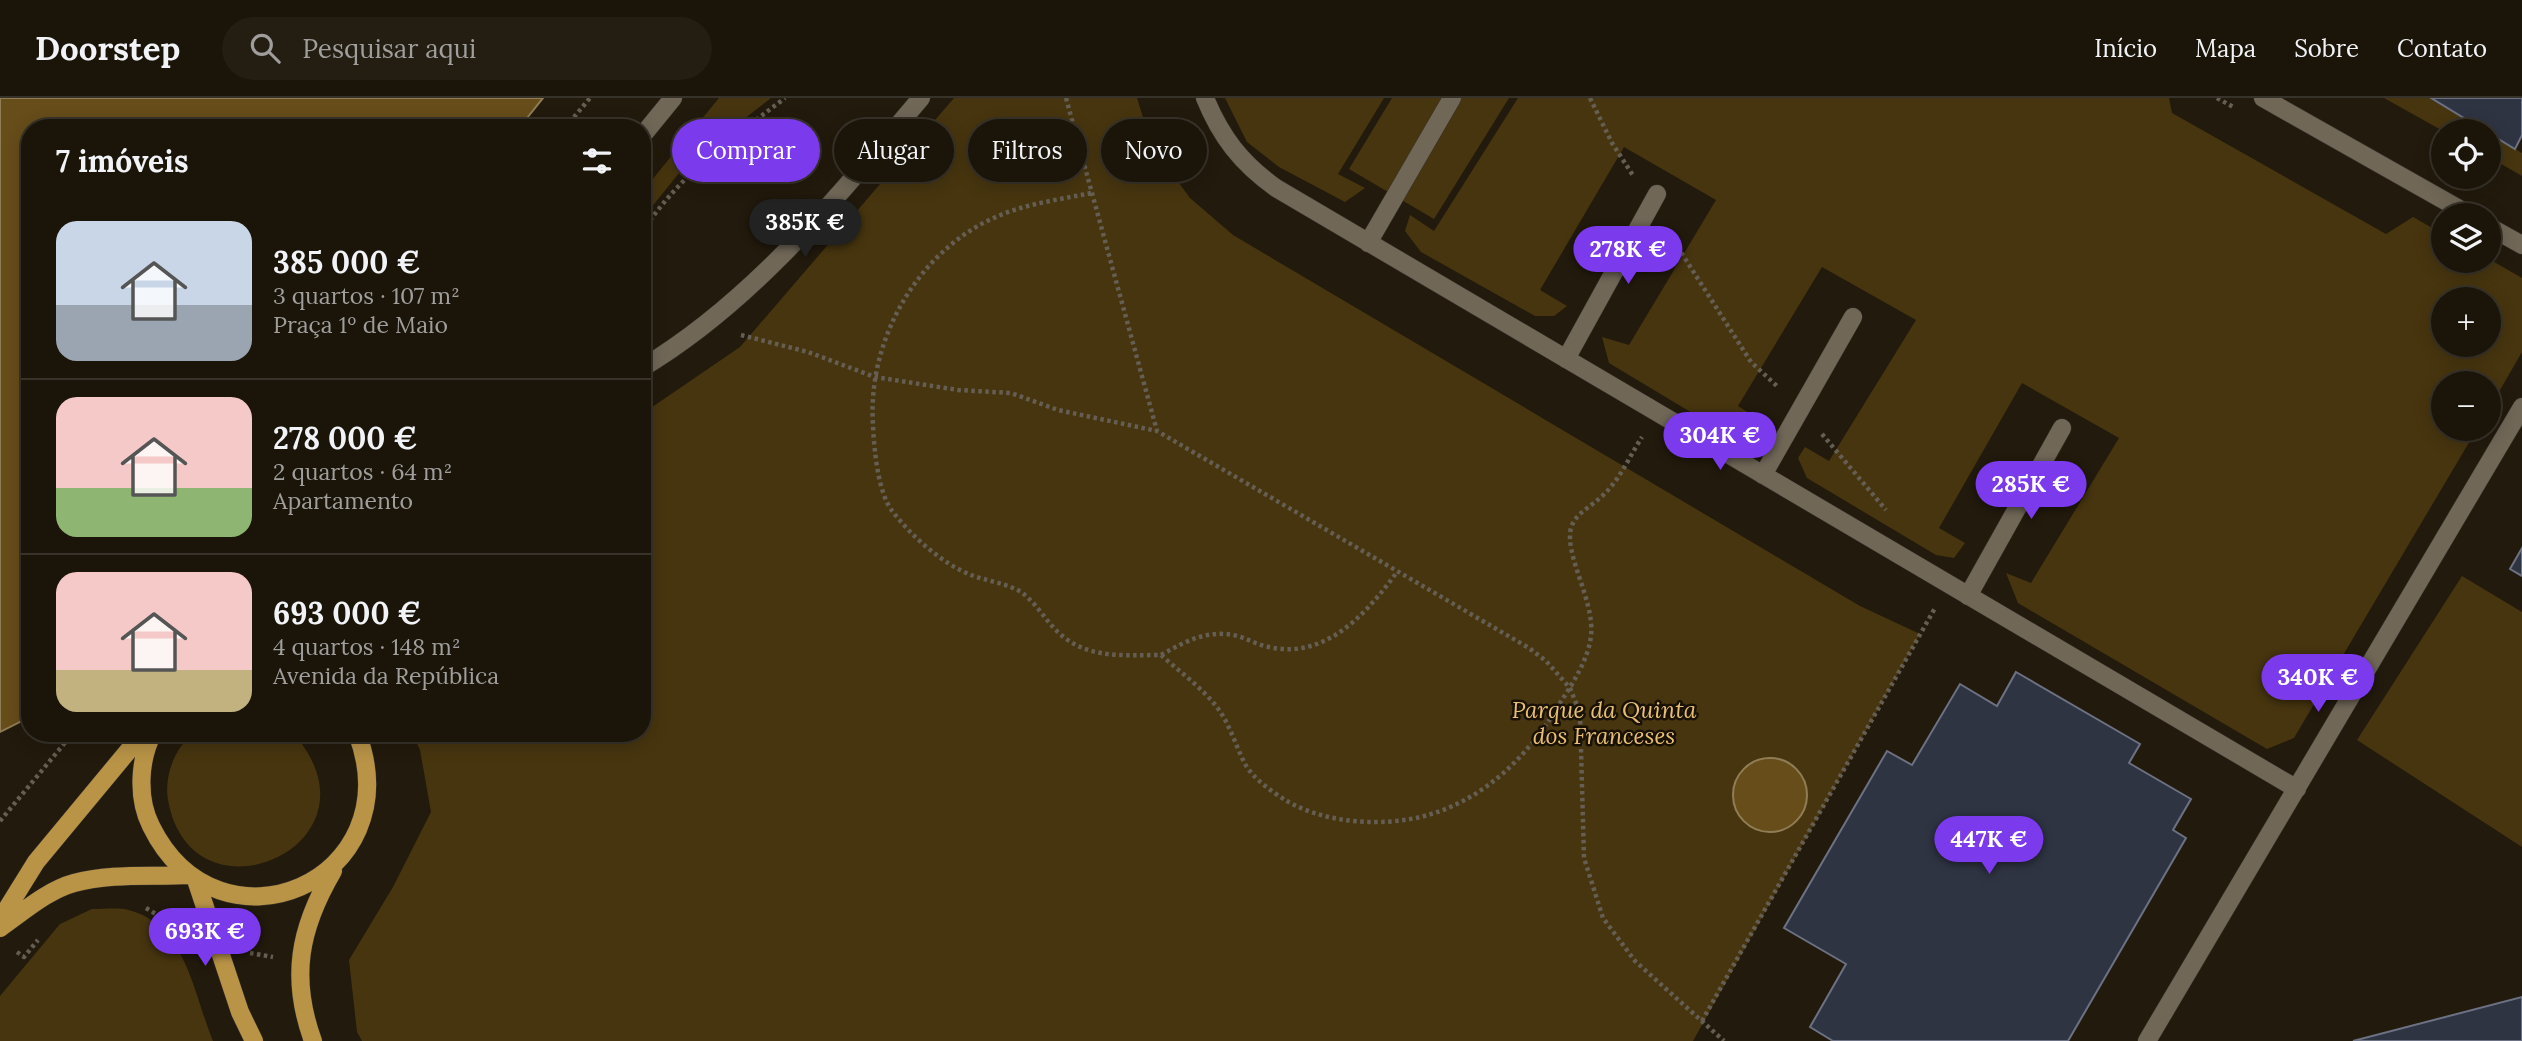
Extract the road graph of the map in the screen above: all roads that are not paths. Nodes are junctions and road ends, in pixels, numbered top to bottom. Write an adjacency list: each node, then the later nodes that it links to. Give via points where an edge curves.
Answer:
1 (673, 98): 6 (street)
2 (921, 98): 14 (street, via 785,253 703,325)
3 (1205, 98): 10 (street, via 1231,150 1253,172)
4 (1452, 98): 10 (street)
5 (2263, 98): 8 (street)
6 (651, 125)
7 (1654, 199): 13 (street)
8 (2449, 203)
9 (2501, 233): 11 (street)
10 (1368, 243): 13 (street)
11 (2522, 245)
12 (1853, 317): 17 (street)
13 (1566, 359): 17 (street)
14 (651, 362)
15 (2522, 407): 22 (street)
16 (2062, 428): 18 (street)
17 (1763, 475): 18 (street)
18 (1968, 596): 22 (street)
19 (136, 742): 25 (main road, via 36,862)
20 (148, 742): 24 (main road, via 140,780 146,816 162,849)
21 (360, 742): 23 (main road, via 367,760 369,795 359,830)
22 (2297, 789): 29 (street)
23 (339, 860): 24 (main road, via 315,880 287,893 225,892); 28 (main road, via 313,905 301,962 303,1014)
24 (192, 878): 26 (main road, via 110,877 72,883); 27 (main road)
25 (0, 920)
26 (0, 928)
27 (254, 1041)
28 (313, 1041)
29 (2147, 1041)

